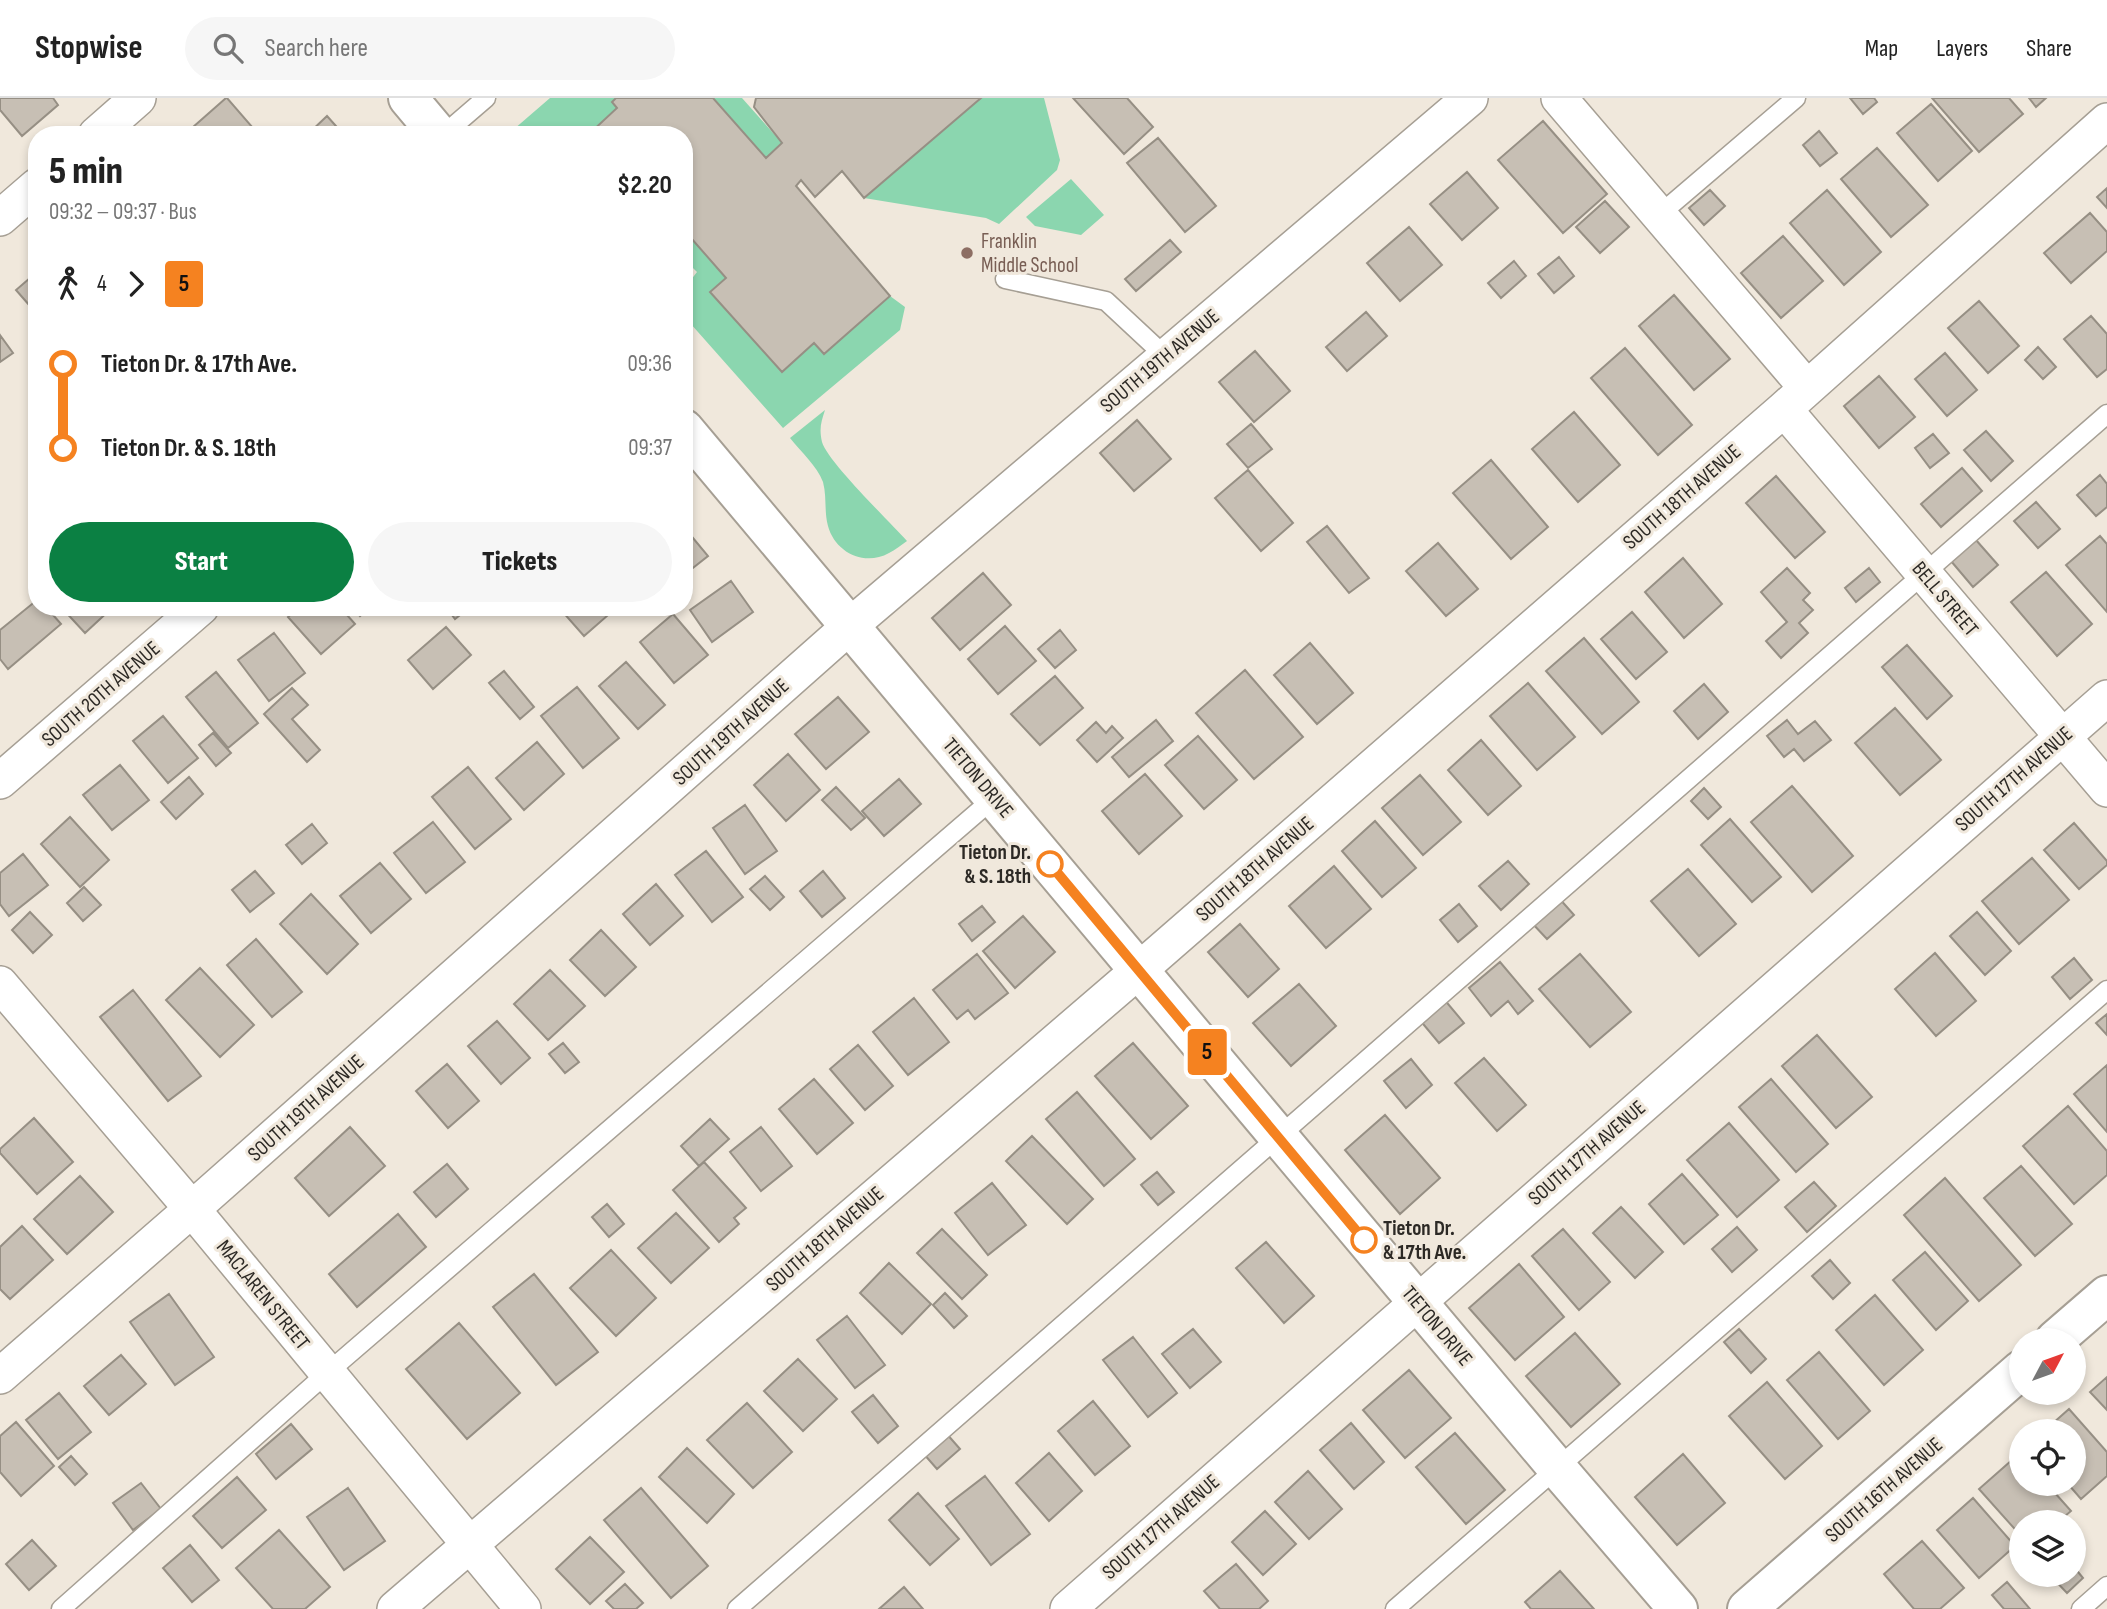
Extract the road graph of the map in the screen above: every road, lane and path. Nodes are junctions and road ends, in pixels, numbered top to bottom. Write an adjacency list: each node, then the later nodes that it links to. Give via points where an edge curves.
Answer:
1 (138, 98): 8 (street)
2 (408, 98): 9 (main road)
3 (486, 98): 10 (lane)
4 (1470, 98): 15 (street, SOUTH 19TH AVENUE)
5 (1559, 98): 12 (street, BELL STREET)
6 (1796, 98): 12 (lane)
7 (2107, 121): 16 (street, SOUTH 18TH AVENUE)
8 (106, 126)
9 (433, 126)
10 (452, 126)
11 (28, 194): 13 (street)
12 (1659, 215): 16 (street, BELL STREET)
13 (0, 218)
14 (1005, 279): 15 (lane, via 1106,301)
15 (1166, 356): 21 (street, SOUTH 19TH AVENUE)
16 (1796, 398): 19 (street, BELL STREET); 27 (street, SOUTH 18TH AVENUE)
17 (2107, 414): 19 (lane)
18 (693, 440): 21 (main road, TIETON DRIVE)
19 (1924, 575): 23 (street, BELL STREET); 30 (lane)
20 (191, 616): 24 (street, SOUTH 20TH AVENUE)
21 (851, 625): 26 (main road, TIETON DRIVE); 31 (street, SOUTH 19TH AVENUE)
22 (2107, 698): 23 (street, SOUTH 17TH AVENUE)
23 (2062, 737): 25 (street, BELL STREET); 33 (street, SOUTH 17TH AVENUE)
24 (0, 781)
25 (2107, 789)
26 (994, 798): 27 (main road, TIETON DRIVE); 35 (lane)
27 (1138, 971): 30 (main road, TIETON DRIVE); 39 (street, SOUTH 18TH AVENUE)
28 (0, 984): 31 (street, MACLAREN STREET)
29 (2107, 990): 38 (lane)
30 (1278, 1137): 33 (main road, TIETON DRIVE); 44 (lane)
31 (192, 1209): 35 (street, MACLAREN STREET); 36 (street, SOUTH 19TH AVENUE)
32 (2107, 1295): 34 (main road)
33 (1416, 1302): 38 (main road, TIETON DRIVE); 45 (street, SOUTH 17TH AVENUE)
34 (2069, 1328)
35 (327, 1373): 39 (street, MACLAREN STREET); 41 (lane)
36 (0, 1376)
37 (2009, 1380): 48 (main road, SOUTH 16TH AVENUE)
38 (1557, 1468): 46 (lane); 47 (main road, TIETON DRIVE)
39 (469, 1545): 42 (street, SOUTH 18TH AVENUE); 43 (street, MACLAREN STREET)
40 (2107, 1586): 49 (lane)
41 (61, 1609)
42 (395, 1609)
43 (523, 1609)
44 (737, 1609)
45 (1068, 1609)
46 (1395, 1609)
47 (1678, 1609)
48 (1747, 1609)
49 (2081, 1609)

